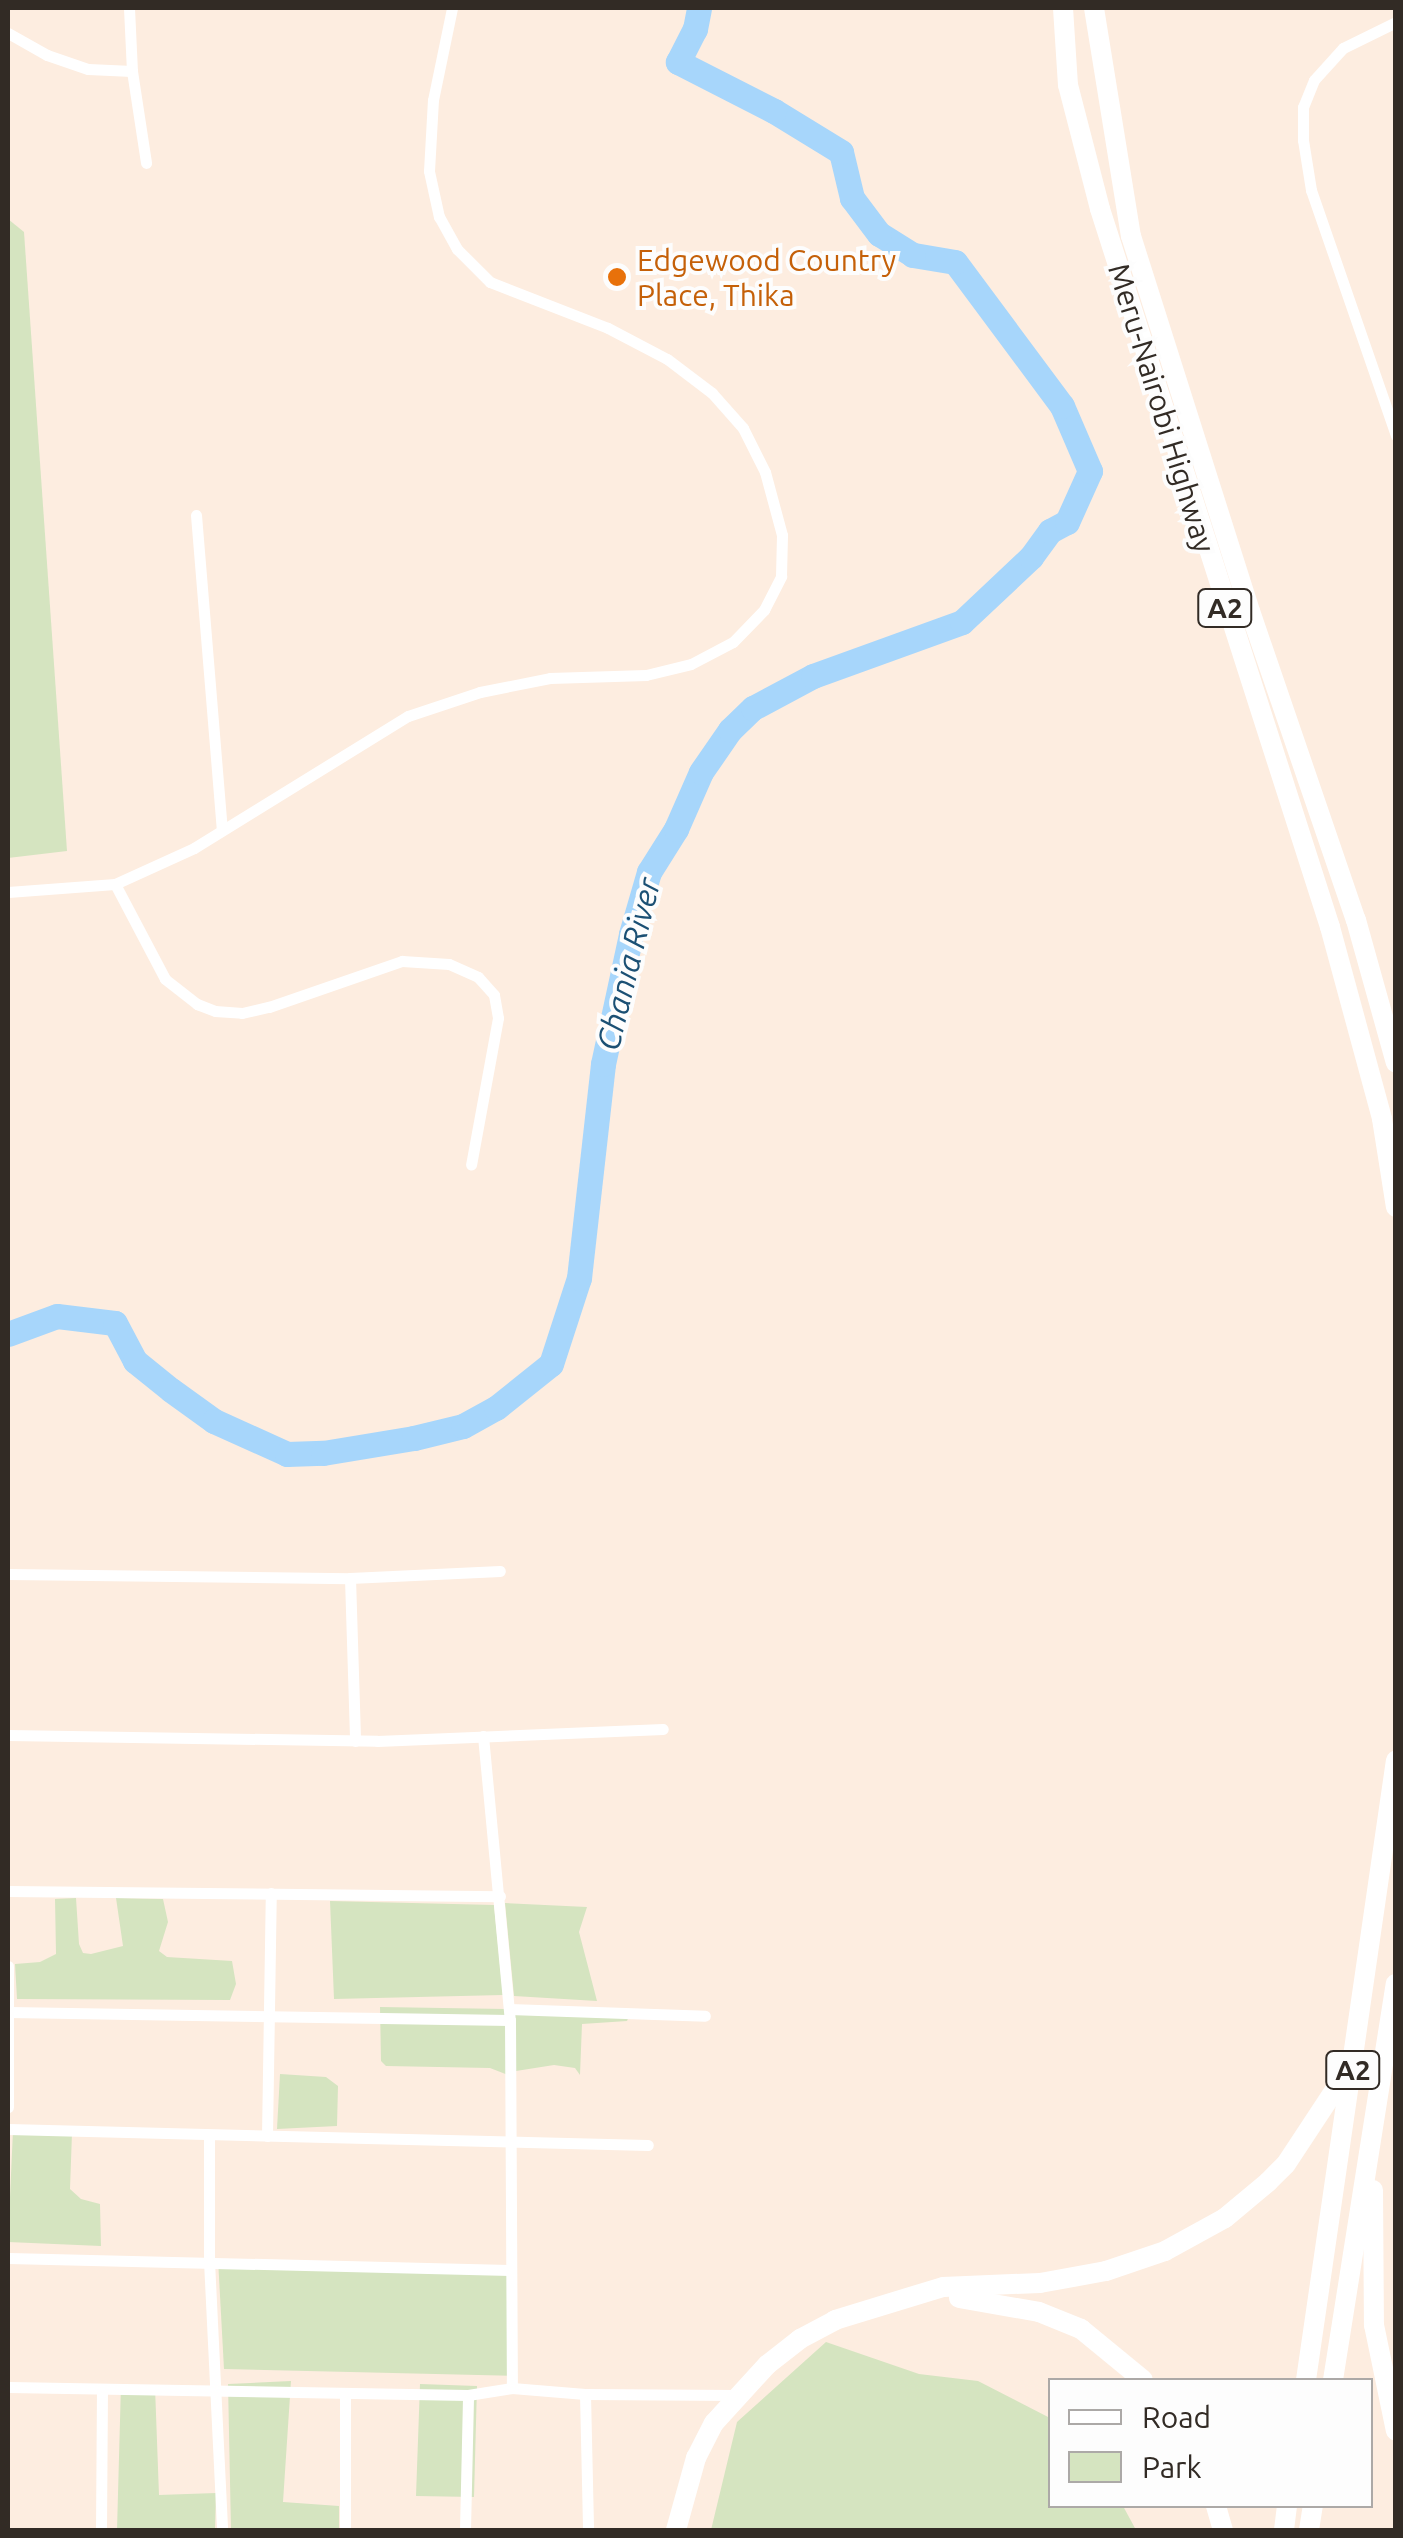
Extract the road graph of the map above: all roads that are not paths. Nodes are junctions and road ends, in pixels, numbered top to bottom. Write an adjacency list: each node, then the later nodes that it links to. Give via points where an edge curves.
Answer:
1 (129, 8): 7 (street)
2 (452, 8): 11 (street, via 429,171 439,217 457,250 490,282 608,328 712,393 743,428 765,472 782,535 781,576 764,610 733,642 691,664 646,675 550,678 408,716)
3 (1063, 8): 16 (highway, Meru-Nairobi Highway / A2, via 1068,84 1100,209 1330,926 1382,1119)
4 (1094, 8): 14 (highway, Meru-Nairobi Highway / A2, via 1131,236 1356,920)
5 (1396, 22): 9 (street, via 1343,48 1314,80 1303,106 1311,190)
6 (8, 33): 7 (street, via 88,69)
7 (132, 71): 8 (street)
8 (146, 163)
9 (1396, 436)
10 (196, 515): 11 (street)
11 (222, 830): 12 (street)
12 (115, 884): 13 (street); 15 (street, via 165,979 215,1011 269,1006 402,961 450,964 478,977 494,995 498,1018)
13 (8, 892)
14 (1396, 1063)
15 (471, 1165)
16 (1396, 1207)
17 (500, 1571): 19 (street)
18 (8, 1574): 19 (street)
19 (350, 1578): 23 (street)
20 (663, 1729): 22 (street)
21 (8, 1735): 23 (street)
22 (483, 1736): 23 (street); 27 (street)
23 (354, 1742)
24 (1396, 1760): 34 (highway, A2)
25 (8, 1890): 26 (street)
26 (271, 1893): 27 (street); 32 (street)
27 (500, 1896): 31 (street)
28 (8, 1966): 30 (street)
29 (1396, 1984): 40 (highway, A2)
30 (8, 2012): 32 (street); 35 (street)
31 (509, 2014): 32 (street); 33 (street); 39 (street)
32 (272, 2015): 37 (street)
33 (706, 2016)
34 (1354, 2061): 45 (highway, via 1268,2182 1225,2218 1165,2250 1040,2283 943,2287); 47 (highway, A2)
35 (8, 2107)
36 (8, 2128): 38 (street)
37 (267, 2136): 38 (street); 39 (street)
38 (208, 2137): 43 (street)
39 (509, 2142): 41 (street); 44 (street)
40 (1371, 2142): 48 (highway, A2); 57 (highway, via 1374,2325)
41 (648, 2146)
42 (8, 2258): 43 (street)
43 (209, 2261): 44 (street); 52 (street)
44 (511, 2270): 50 (street)
45 (891, 2300): 46 (highway, via 974,2299 1039,2312 1081,2329); 55 (highway, via 800,2338)
46 (1141, 2378)
47 (1306, 2378)
48 (1333, 2378)
49 (8, 2388): 51 (street)
50 (512, 2388): 54 (street); 56 (street)
51 (102, 2391): 52 (street); 58 (street)
52 (216, 2392): 53 (street); 59 (street)
53 (345, 2394): 56 (street); 60 (street)
54 (585, 2394): 55 (street); 62 (street)
55 (738, 2394): 63 (highway, via 696,2458)
56 (468, 2395): 61 (street)
57 (1396, 2431)
58 (100, 2530)
59 (222, 2530)
60 (345, 2530)
61 (466, 2530)
62 (588, 2530)
63 (676, 2530)

